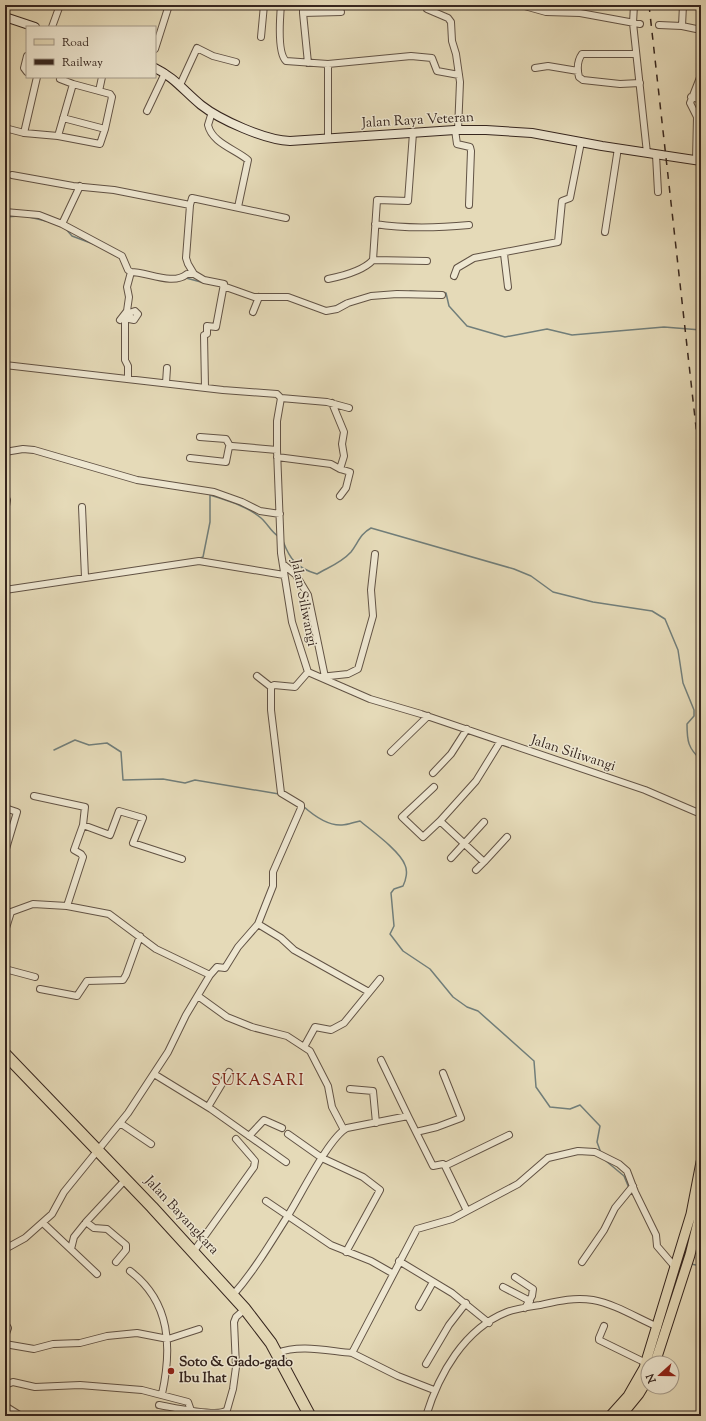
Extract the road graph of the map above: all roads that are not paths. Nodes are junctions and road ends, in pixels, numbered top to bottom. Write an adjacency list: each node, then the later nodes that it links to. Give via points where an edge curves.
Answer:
1 (60, 5): 20 (street)
2 (169, 5): 24 (street)
3 (264, 5): 23 (street)
4 (281, 5): 28 (street, via 282,57 288,62)
5 (303, 5): 14 (street)
6 (485, 5): 7 (street)
7 (496, 5)
8 (522, 5): 11 (street)
9 (634, 5): 16 (street)
10 (683, 5): 21 (street)
11 (530, 6): 16 (street, via 546,12 580,13)
12 (427, 9): 35 (street, via 450,20)
13 (341, 12): 14 (street)
14 (303, 13): 28 (street)
15 (5, 17): 19 (street)
16 (633, 23): 17 (street); 25 (street)
17 (640, 24)
18 (659, 25): 21 (street)
19 (32, 26)
20 (52, 26)
21 (682, 26): 22 (street)
22 (701, 30)
23 (261, 37)
24 (156, 46)
25 (636, 54): 33 (street, via 582,54); 40 (street)
26 (26, 60): 32 (street)
27 (236, 62): 42 (street, via 197,48)
28 (308, 63): 29 (street)
29 (328, 64): 35 (street, via 411,56 432,58 437,71); 55 (street)
30 (156, 68): 34 (street, Jalan Raya Veteran)
31 (535, 68): 33 (street, via 548,66)
32 (26, 71)
33 (576, 71): 40 (street, via 583,80 620,84)
34 (165, 73): 42 (street, Jalan Raya Veteran); 46 (street)
35 (459, 75): 51 (street)
36 (701, 75): 44 (street)
37 (37, 78): 52 (street)
38 (102, 78): 43 (street)
39 (60, 79): 41 (street)
40 (640, 83): 58 (street)
41 (73, 84): 43 (street); 48 (street)
42 (180, 85): 47 (street, Jalan Raya Veteran)
43 (99, 91): 50 (street, via 112,97)
44 (691, 98): 45 (street); 59 (street, via 690,106 697,117)
45 (701, 100)
46 (147, 111)
47 (212, 112): 55 (street, Jalan Raya Veteran, via 272,139); 65 (street, via 208,125 212,133 248,160)
48 (63, 118): 50 (street); 54 (street)
49 (5, 128): 52 (street)
50 (105, 129): 54 (street, via 100,144)
51 (456, 130): 53 (street, Jalan Raya Veteran); 56 (street, Jalan Raya Veteran, via 532,133); 64 (street, via 457,144 470,147 471,150)
52 (24, 133): 54 (street)
53 (413, 133): 55 (street, Jalan Raya Veteran); 69 (street, via 408,200 377,200)
54 (58, 136)
55 (328, 139)
56 (581, 142): 57 (street, Jalan Raya Veteran); 72 (street, via 570,198 562,201 558,241)
57 (618, 148): 58 (street, Jalan Raya Veteran); 71 (street)
58 (651, 154): 59 (street, Jalan Raya Veteran); 62 (street)
59 (698, 161)
60 (12, 175): 61 (street)
61 (80, 186): 63 (street); 68 (street)
62 (658, 192)
63 (190, 205): 65 (street, via 193,198); 76 (street, via 186,258)
64 (469, 205)
65 (238, 207): 67 (street)
66 (5, 212): 68 (street, via 40,215)
67 (286, 218)
68 (62, 224): 75 (street, via 122,256)
69 (375, 224): 70 (street, via 408,228); 73 (street)
70 (469, 224)
71 (605, 232)
72 (504, 254): 77 (street, via 474,258 457,268); 80 (street)
73 (372, 260): 74 (street); 78 (street, via 369,264 347,274)
74 (427, 261)
75 (131, 272): 76 (street, via 174,279); 84 (street, via 127,287)
76 (194, 274): 79 (street, via 204,280)
77 (454, 276)
78 (328, 279)
79 (224, 285): 82 (street); 90 (street, via 216,327 207,326 207,334 204,335)
80 (508, 287)
81 (442, 295): 82 (street, via 371,296 326,311 288,297)
82 (259, 298): 83 (street)
83 (254, 310)
84 (128, 314): 85 (street); 88 (street, via 125,321 124,344)
85 (120, 320)
86 (5, 365): 88 (street)
87 (167, 368): 89 (street)
88 (128, 379): 89 (street)
89 (166, 383): 90 (street)
90 (205, 387): 91 (street, via 275,393)
91 (281, 398): 92 (street); 96 (street, Jalan Siliwangi, via 277,421)
92 (332, 403): 93 (street); 100 (street, via 344,432 344,456)
93 (349, 408)
94 (200, 437): 95 (street, via 226,439)
95 (230, 446): 96 (street); 99 (street, via 226,462)
96 (277, 450): 98 (street, Jalan Siliwangi)
97 (5, 452): 105 (street, via 30,449 137,480 214,492 260,511)
98 (277, 457): 100 (street, via 331,464); 105 (street, Jalan Siliwangi)
99 (190, 458)
100 (340, 469): 102 (street, via 350,472 346,488)
101 (5, 496): 104 (street)
102 (340, 496)
103 (82, 507): 109 (street)
104 (5, 512)
105 (280, 514): 107 (street, Jalan Siliwangi)
106 (375, 554): 113 (street, via 371,590 373,616 358,669 354,672)
107 (283, 564): 108 (street, Jalan Siliwangi); 113 (street, via 296,574 308,595)
108 (284, 576): 109 (street, via 199,561); 111 (street, Jalan Siliwangi, via 292,622 304,667)
109 (85, 577): 110 (street)
110 (5, 590)
111 (308, 672): 113 (street, Jalan Siliwangi); 114 (street, via 295,687)
112 (257, 676): 114 (street)
113 (323, 677): 115 (street, Jalan Siliwangi, via 370,699)
114 (271, 687): 135 (street, via 271,710 281,793 301,805 301,809 273,872 273,886)
115 (428, 716): 116 (street, Jalan Siliwangi); 118 (street)
116 (467, 729): 117 (street, Jalan Siliwangi); 119 (street, via 451,754)
117 (500, 742): 123 (street, Jalan Siliwangi, via 645,790); 124 (street, via 476,781)
118 (391, 752)
119 (433, 774)
120 (434, 787): 124 (street, via 403,817 423,837)
121 (34, 796): 126 (street, via 84,806)
122 (5, 808): 129 (street, via 17,812)
123 (701, 814)
124 (440, 821): 128 (street)
125 (484, 822): 128 (street)
126 (82, 825): 131 (street, via 110,835 119,811 143,818 133,843); 134 (street, via 74,850 83,857)
127 (507, 837): 132 (street)
128 (464, 843): 130 (street); 132 (street)
129 (5, 852)
130 (451, 858)
131 (182, 859)
132 (484, 862): 133 (street)
133 (476, 870)
134 (66, 906): 136 (street, via 25,906 9,914); 137 (street, via 109,914)
135 (258, 924): 139 (street, via 238,947 225,968 217,968); 143 (street, via 281,938 294,950)
136 (5, 930)
137 (140, 936): 139 (street, via 156,949); 142 (street, via 123,980 87,981 77,996)
138 (5, 970): 140 (street)
139 (210, 975): 144 (street)
140 (35, 977)
141 (380, 979): 143 (street)
142 (40, 989)
143 (369, 992): 145 (street, via 344,1023 331,1030 316,1027)
144 (198, 996): 145 (street, via 227,1017 287,1036); 150 (street)
145 (304, 1047): 157 (street, via 310,1051 319,1067 330,1091 334,1111)
146 (5, 1054): 164 (highway, Jalan Bayangkara)
147 (381, 1060): 153 (street)
148 (229, 1072): 152 (street)
149 (443, 1073): 158 (street, via 461,1118)
150 (154, 1074): 152 (street); 154 (street)
151 (350, 1089): 155 (street, via 373,1091)
152 (208, 1107): 161 (street)
153 (408, 1116): 155 (street); 158 (street)
154 (120, 1123): 163 (street); 164 (street)
155 (376, 1124): 157 (street)
156 (282, 1128): 161 (street, via 264,1120)
157 (344, 1130): 165 (street)
158 (416, 1132): 168 (street, via 433,1166)
159 (288, 1134): 165 (street)
160 (509, 1135): 168 (street)
161 (249, 1136): 166 (street)
162 (236, 1139): 179 (street, via 254,1161 254,1167)
163 (150, 1144)
164 (98, 1150): 169 (highway, Jalan Bayangkara); 176 (street)
165 (322, 1158): 174 (street); 180 (street, via 363,1177 380,1190)
166 (286, 1162)
167 (701, 1162): 184 (main road, via 691,1214)
168 (445, 1166): 173 (street)
169 (126, 1179): 175 (street); 179 (highway, Jalan Bayangkara)
170 (633, 1186): 173 (street, via 627,1171 619,1164 595,1152 578,1151 548,1158 518,1184); 183 (street, via 615,1208 604,1230); 184 (street, via 656,1235 657,1246)
171 (266, 1201): 174 (street)
172 (701, 1210): 208 (main road, via 690,1255)
173 (467, 1211): 181 (street, via 452,1219 417,1229)
174 (288, 1216): 180 (street, via 331,1246); 191 (street, via 249,1276)
175 (86, 1222): 178 (street, via 74,1237); 182 (street, via 94,1228 107,1230 126,1245 126,1250)
176 (43, 1223): 177 (street, via 25,1238); 178 (street)
177 (5, 1249)
178 (71, 1249): 187 (street)
179 (194, 1251): 191 (highway, Jalan Bayangkara)
180 (346, 1252): 186 (street, via 371,1261)
181 (399, 1261): 186 (street); 189 (street)
182 (116, 1262)
183 (582, 1262)
184 (675, 1267): 200 (main road)
185 (130, 1271): 203 (street, via 152,1293)
186 (392, 1273): 206 (street)
187 (97, 1274)
188 (515, 1277): 192 (street, via 532,1288)
189 (433, 1282): 193 (street); 194 (street)
190 (503, 1287): 192 (street)
191 (233, 1295): 196 (highway, Jalan Bayangkara)
192 (530, 1301): 195 (street)
193 (466, 1303): 198 (street); 210 (street, via 449,1325)
194 (419, 1307)
195 (525, 1308): 198 (street, via 508,1312); 200 (street, via 571,1298 593,1300)
196 (245, 1309): 205 (highway, Jalan Bayangkara); 218 (street, via 234,1322 236,1367 227,1410)
197 (5, 1323): 202 (street, via 8,1328)
198 (489, 1323): 213 (street, via 466,1341)
199 (604, 1326): 209 (street, via 600,1340)
200 (658, 1327): 207 (main road)
201 (199, 1329): 203 (street)
202 (5, 1336)
203 (168, 1338): 204 (street, via 137,1333 107,1336 80,1343 53,1344 34,1349); 214 (street, via 166,1378)
204 (5, 1344)
205 (277, 1353): 206 (street, via 301,1348); 220 (highway, Jalan Bayangkara)
206 (352, 1353): 213 (street, via 398,1376)
207 (653, 1355)
208 (654, 1355)
209 (640, 1358)
210 (426, 1364)
211 (640, 1379): 222 (main road)
212 (5, 1385): 214 (street, via 13,1382 35,1387 80,1385)
213 (434, 1390): 221 (street)
214 (162, 1394): 218 (street, via 188,1402)
215 (640, 1394): 223 (main road)
216 (159, 1405): 218 (street)
217 (5, 1406): 219 (street)
218 (193, 1413)
219 (21, 1416)
220 (310, 1416)
221 (426, 1416)
222 (610, 1416)
223 (621, 1416)

